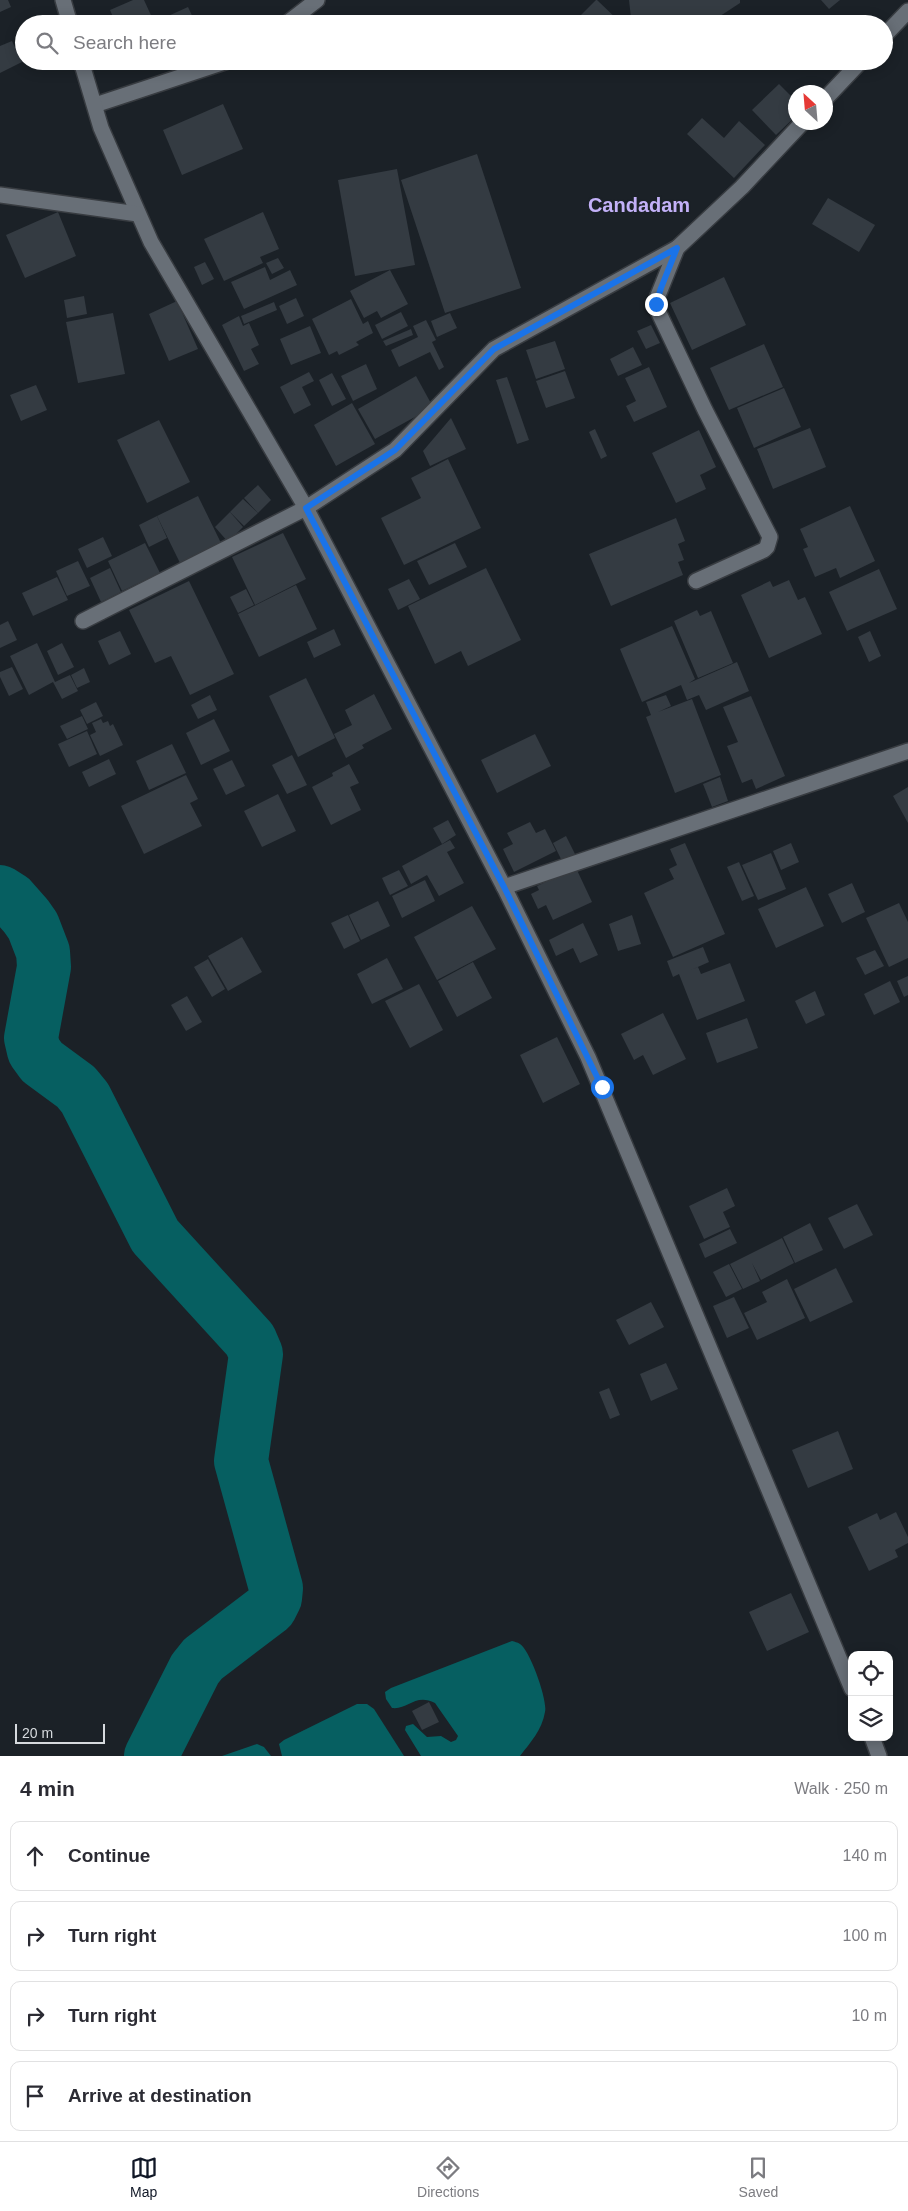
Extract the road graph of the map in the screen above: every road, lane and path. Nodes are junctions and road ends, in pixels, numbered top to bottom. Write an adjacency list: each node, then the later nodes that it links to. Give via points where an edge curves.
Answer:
1 (62, 0): 4 (street)
2 (317, 0): 5 (street)
3 (908, 11): 6 (street)
4 (67, 15)
5 (298, 15)
6 (893, 27)
7 (84, 70): 11 (street)
8 (201, 70): 11 (street)
9 (852, 70): 10 (street)
10 (833, 91)
11 (95, 105): 14 (street, via 101,128)
12 (795, 130): 15 (street, via 742,187)
13 (0, 195): 14 (street)
14 (138, 214): 16 (street, via 156,251)
15 (677, 248): 16 (street, via 494,349 395,450); 17 (street, via 657,298 658,311 704,410 770,537 764,550)
16 (306, 508): 18 (street); 20 (street)
17 (696, 581)
18 (83, 621)
19 (908, 752): 20 (street)
20 (504, 887): 21 (street, via 602,1087)
21 (848, 1679)
22 (873, 1741): 23 (street)
23 (879, 1756)

